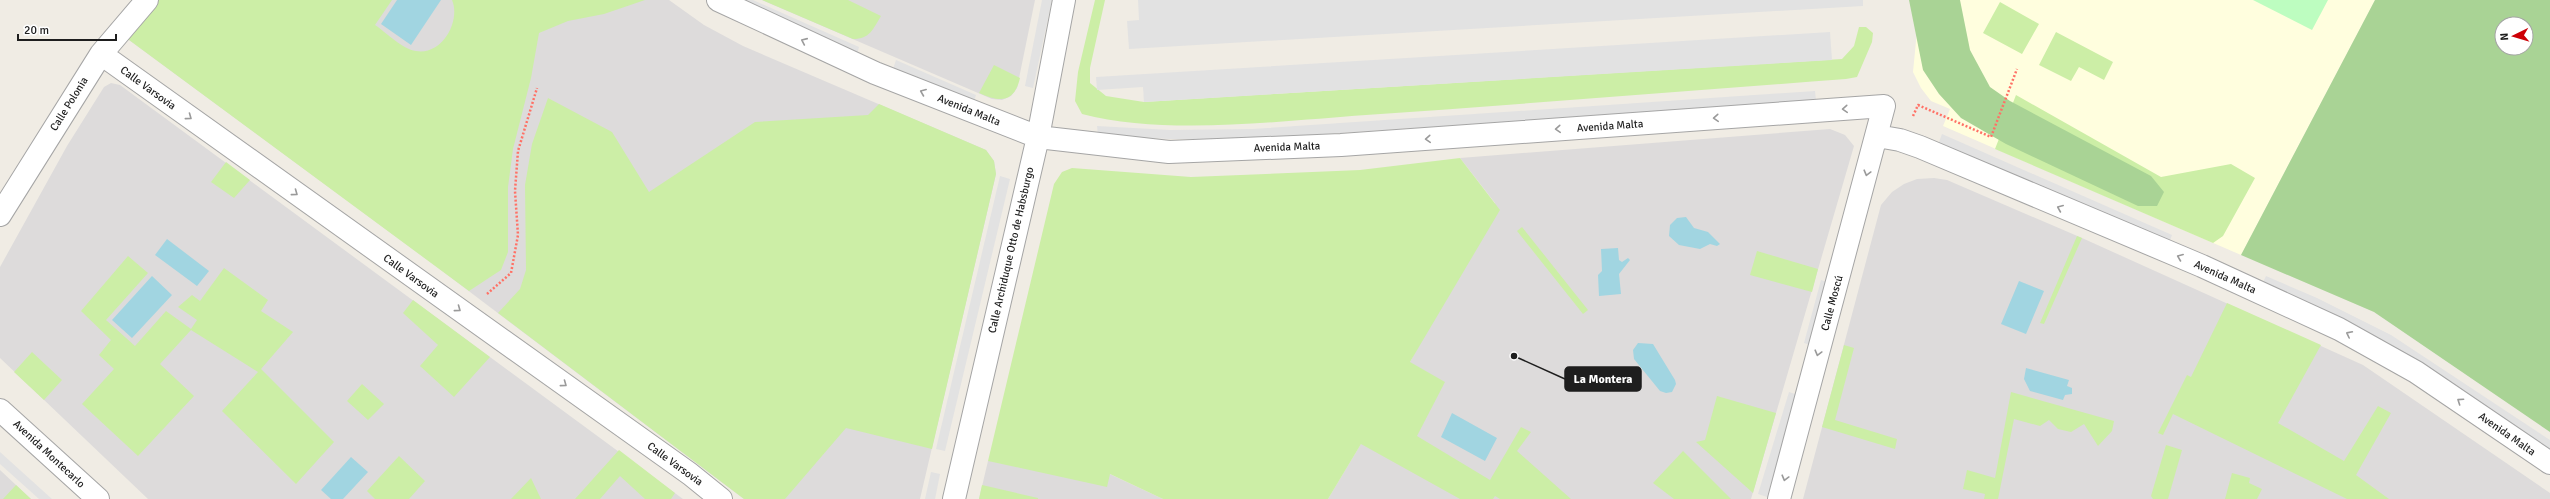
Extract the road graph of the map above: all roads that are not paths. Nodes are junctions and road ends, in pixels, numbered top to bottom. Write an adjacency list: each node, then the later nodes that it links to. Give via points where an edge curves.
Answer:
1 (147, 0): 4 (street, Calle Polonia)
2 (718, 0): 7 (street, Avenida Malta, one-way to 2, via 875,73)
3 (1064, 0): 7 (street, Calle Archiduque Otto de Habsburgo)
4 (101, 54): 8 (street, Calle Polonia); 12 (street, Calle Varsovia, one-way to 12)
5 (1884, 106): 6 (street, Calle Moscú); 7 (street, Avenida Malta, one-way to 7, via 1342,145 1169,152)
6 (1877, 136): 10 (street, Avenida Malta, one-way to 6, via 2416,372 2339,328 2202,266 1920,147); 14 (street, Calle Moscú, one-way to 14)
7 (1038, 137): 13 (street, Calle Archiduque Otto de Habsburgo)
8 (0, 215)
9 (0, 410): 11 (street, Avenida Montecarlo)
10 (2550, 463)
11 (98, 499)
12 (721, 499)
13 (954, 499)
14 (1779, 499)

